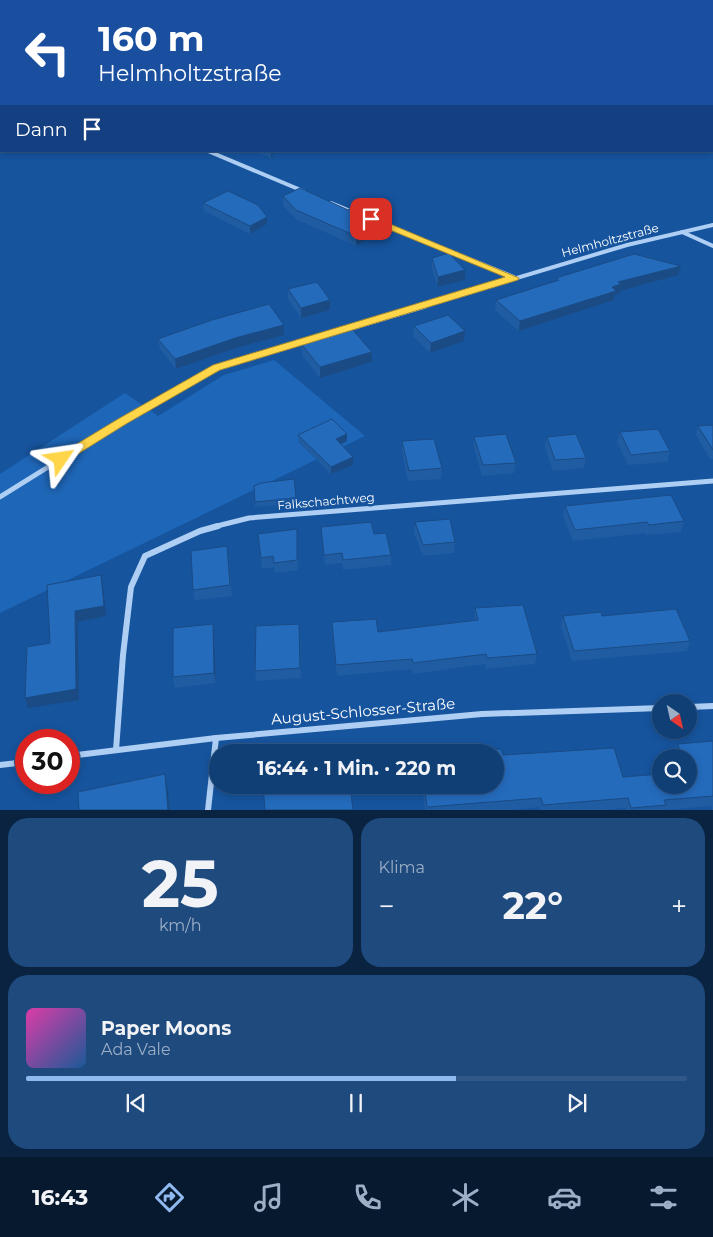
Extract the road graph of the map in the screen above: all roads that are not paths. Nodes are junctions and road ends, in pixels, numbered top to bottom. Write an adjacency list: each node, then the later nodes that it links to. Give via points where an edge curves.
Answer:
1 (210, 152): 2 (street)
2 (308, 193)
3 (326, 200): 4 (street)
4 (362, 215)
5 (371, 219): 9 (street)
6 (713, 225): 7 (street, Helmholtzstraße)
7 (680, 232): 8 (street); 9 (street, Helmholtzstraße)
8 (713, 246)
9 (514, 278): 11 (street, Helmholtzstraße, via 216,368 122,421)
10 (713, 481): 16 (street, Falkschachtweg, via 249,518 200,531 145,556 131,587)
11 (0, 497)
12 (713, 706): 13 (street)
13 (698, 707)
14 (652, 708): 15 (street, August-Schlosser-Straße, via 482,714)
15 (216, 738): 16 (street, August-Schlosser-Straße); 20 (street)
16 (116, 750): 17 (street, August-Schlosser-Straße)
17 (80, 755)
18 (15, 763): 19 (street)
19 (0, 765)
20 (208, 810)

